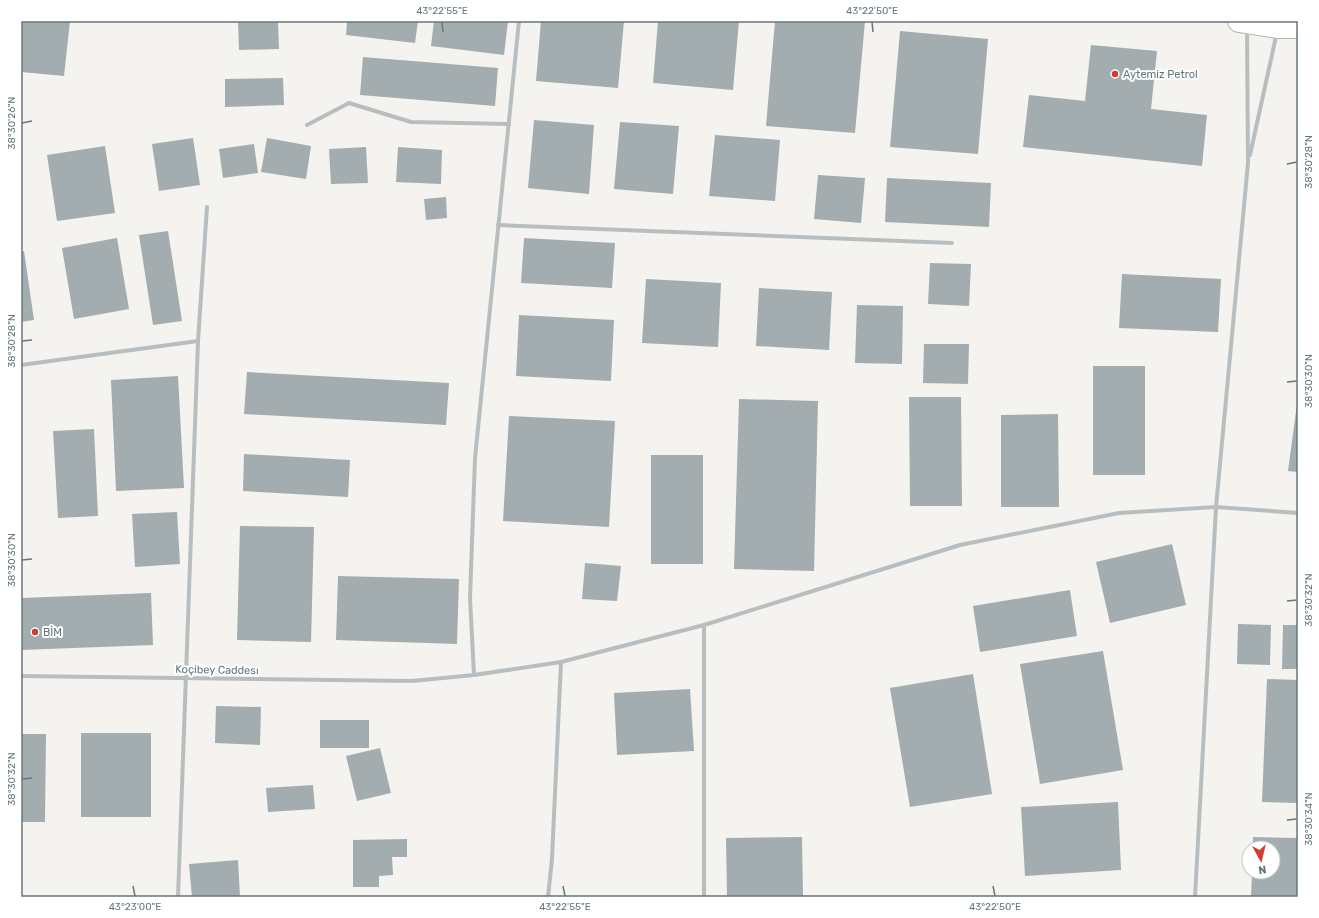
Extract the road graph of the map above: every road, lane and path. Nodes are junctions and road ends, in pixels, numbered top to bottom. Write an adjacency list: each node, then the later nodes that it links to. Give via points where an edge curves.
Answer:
1 (519, 21): 4 (street)
2 (1244, 22): 3 (main road); 6 (street)
3 (1285, 25): 6 (street)
4 (509, 124): 5 (street, via 411,122 349,103); 8 (street)
5 (307, 125)
6 (1248, 163): 12 (street)
7 (207, 207): 10 (street)
8 (498, 225): 9 (street); 17 (street, via 475,458 470,598)
9 (952, 243)
10 (198, 341): 11 (street); 18 (street)
11 (21, 365)
12 (1216, 507): 13 (street, Koçibey Caddesı); 14 (street, Koçibey Caddesı, via 1119,514 960,545); 22 (street)
13 (1298, 513)
14 (704, 625): 15 (street, Koçibey Caddesı); 21 (street)
15 (561, 662): 17 (street, Koçibey Caddesı); 20 (street)
16 (21, 676): 18 (street, Koçibey Caddesı)
17 (474, 676): 18 (street, Koçibey Caddesı, via 412,681)
18 (187, 679): 19 (street)
19 (178, 897)
20 (548, 897)
21 (704, 897)
22 (1195, 897)

